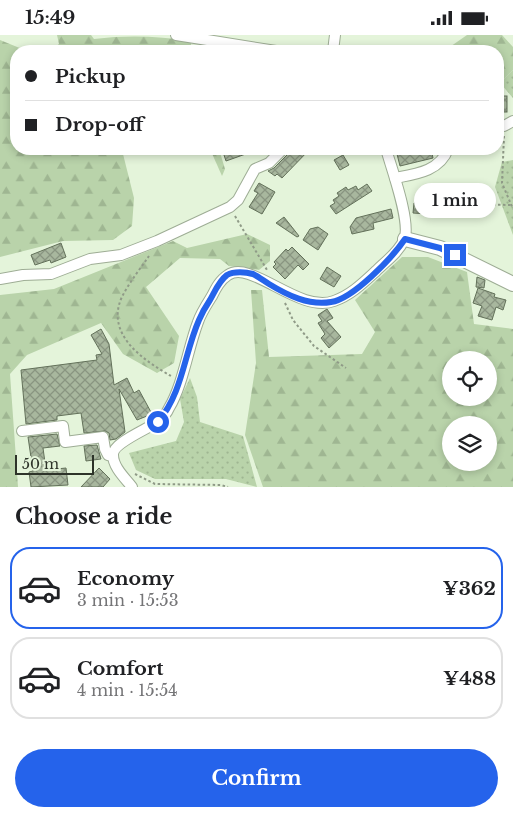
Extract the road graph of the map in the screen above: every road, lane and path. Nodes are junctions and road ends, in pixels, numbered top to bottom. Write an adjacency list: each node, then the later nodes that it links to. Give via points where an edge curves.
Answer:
1 (176, 35): 2 (street)
2 (238, 45)
3 (505, 125): 4 (path)
4 (504, 144)
5 (276, 155): 14 (street, via 269,163 255,169 238,200 230,207)
6 (388, 155): 9 (street)
7 (444, 155): 9 (street, via 439,163 424,172)
8 (503, 155): 11 (path, via 502,183)
9 (395, 178): 13 (street, via 406,227)
10 (448, 204): 11 (path)
11 (512, 205): 12 (path)
12 (513, 209)
13 (405, 239): 16 (street, via 440,248); 17 (street, via 395,253 353,292 332,302 302,299 253,274 229,274 220,282 198,321)
14 (157, 241): 15 (street, via 121,255 90,259 51,275); 17 (path, via 121,299 118,316 128,344 148,363)
15 (0, 279)
16 (513, 285)
17 (180, 381): 19 (street, via 169,409 158,422 121,443 113,451)
18 (22, 431): 19 (street, via 63,426 65,442 103,437 108,455)
19 (113, 456): 21 (street, via 116,467)
20 (134, 473): 22 (path, via 155,484)
21 (132, 487)
22 (228, 487)

